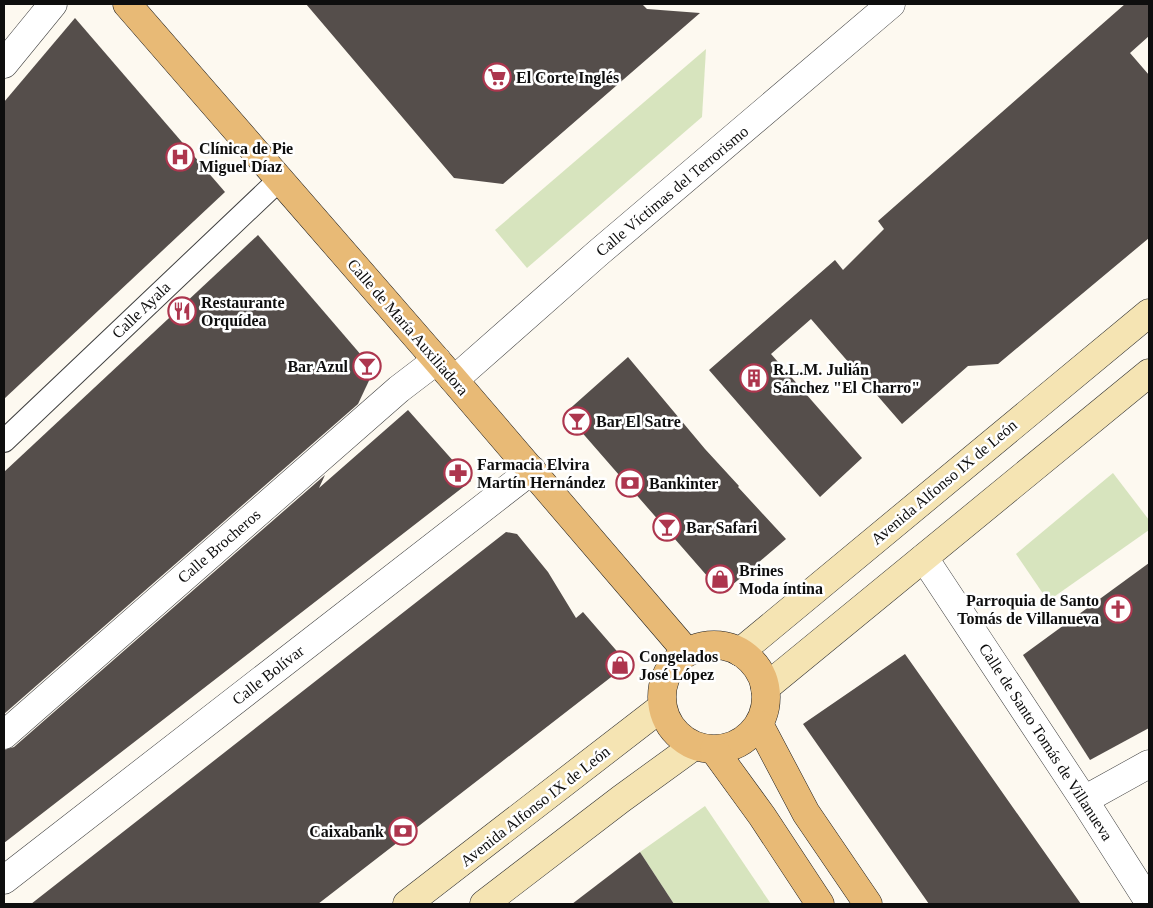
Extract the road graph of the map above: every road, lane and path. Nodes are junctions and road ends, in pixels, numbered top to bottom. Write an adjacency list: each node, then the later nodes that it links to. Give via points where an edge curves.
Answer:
1 (53, 4): 4 (street)
2 (127, 4): 5 (main road, Calle de María Auxiliadora)
3 (891, 4): 7 (street, Calle Víctimas del Terrorismo, via 598,253)
4 (4, 64)
5 (279, 180): 7 (main road, Calle de María Auxiliadora); 9 (street, Calle Ayala)
6 (1149, 313): 13 (main road, Avenida Alfonso IX de León)
7 (446, 370): 10 (main road, Calle de María Auxiliadora); 17 (street, Calle Brocheros, via 399,389)
8 (1149, 372): 11 (main road)
9 (4, 441)
10 (532, 470): 12 (main road, Calle de María Auxiliadora); 21 (street, Calle Bolívar)
11 (924, 558): 14 (main road); 20 (street, Calle de Santo Tomás de Villanueva)
12 (687, 652): 13 (main road, via 705,646 724,646); 15 (main road, via 666,675)
13 (740, 652): 14 (main road, via 757,668)
14 (766, 688): 16 (main road, via 765,707)
15 (662, 707): 18 (main road, via 668,723 679,736); 23 (main road, Avenida Alfonso IX de León)
16 (758, 724): 18 (main road, via 740,743); 26 (main road, via 806,813)
17 (4, 735)
18 (704, 748): 24 (main road, via 621,799); 25 (main road, via 775,836)
19 (1149, 764): 20 (street)
20 (1084, 800): 22 (street, Calle de Santo Tomás de Villanueva)
21 (4, 880)
22 (1149, 902)
23 (407, 904)
24 (484, 904)
25 (820, 904)
26 (868, 904)

